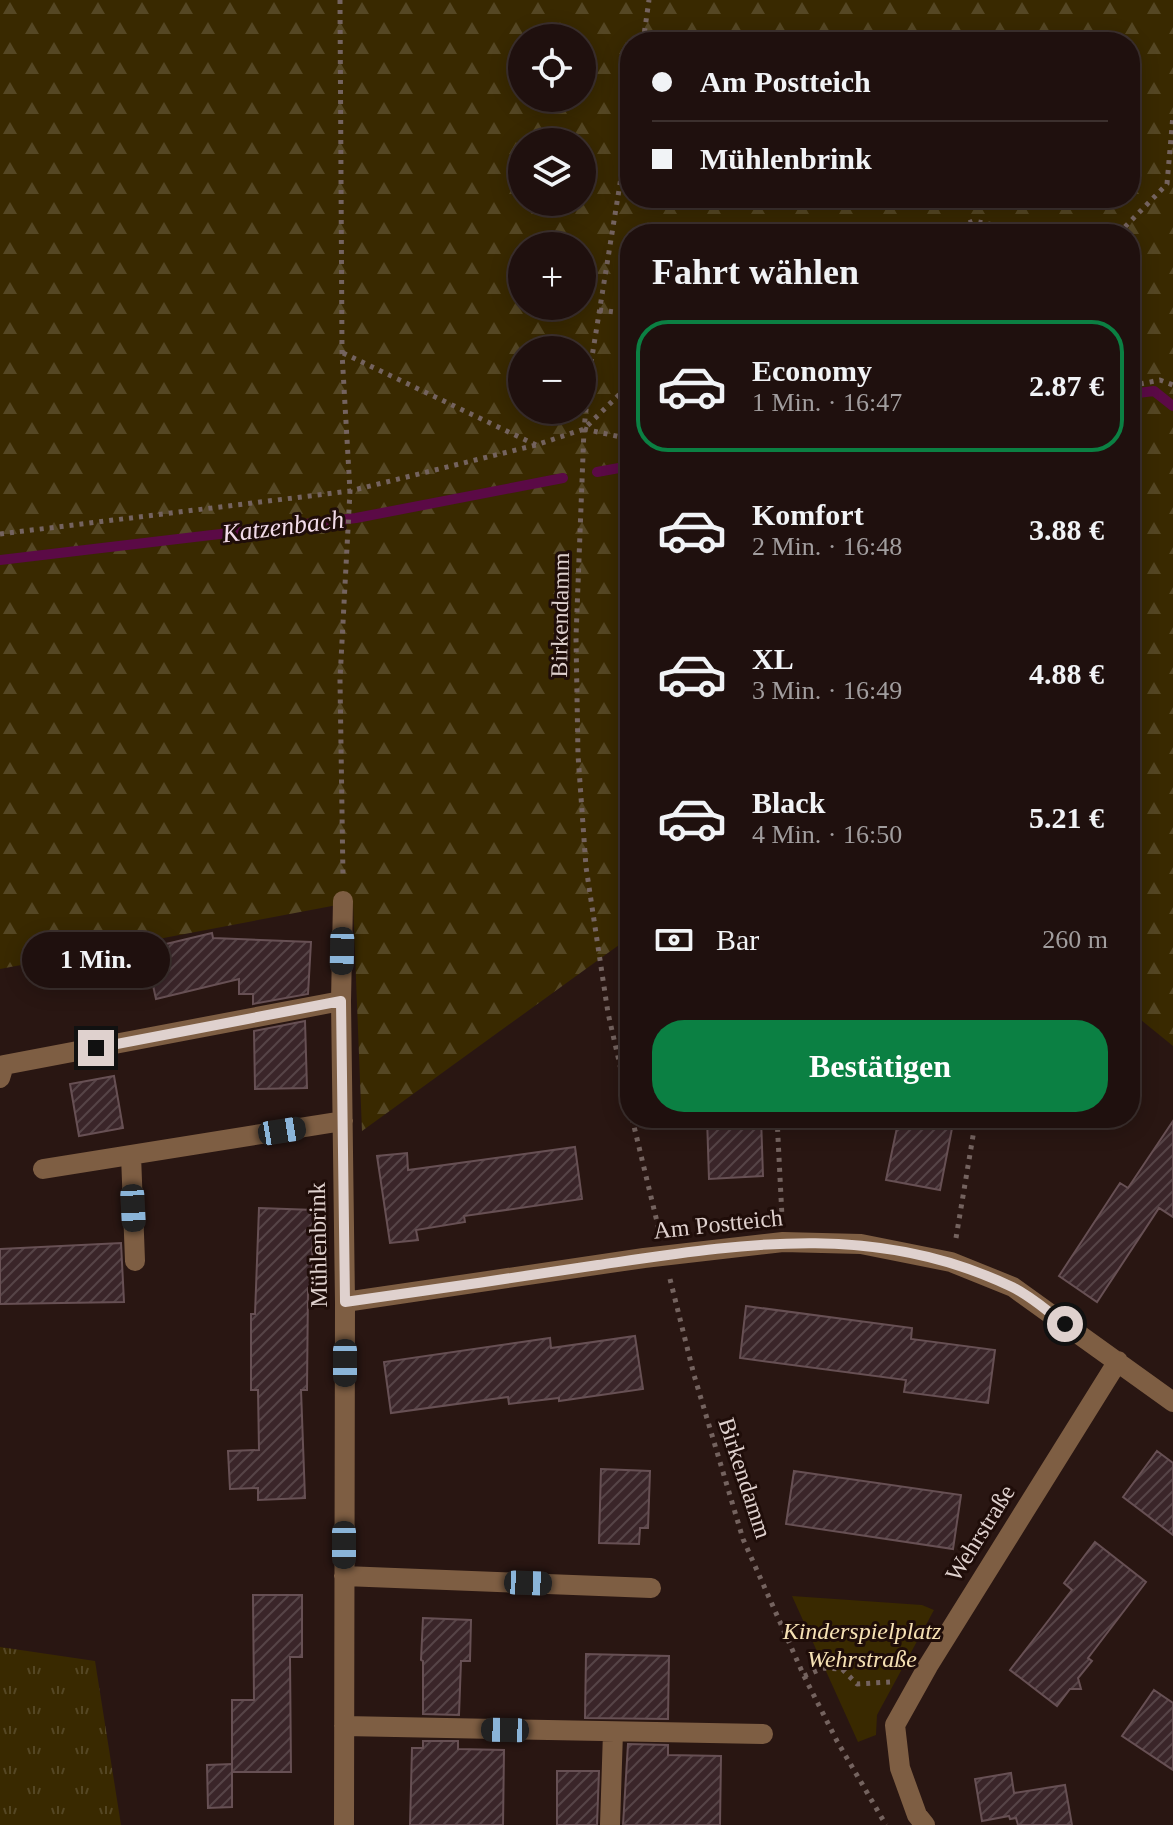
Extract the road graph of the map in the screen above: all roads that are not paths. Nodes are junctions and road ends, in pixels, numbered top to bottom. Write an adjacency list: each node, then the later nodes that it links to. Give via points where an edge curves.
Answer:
1 (343, 901): 2 (street, Mühlenbrink)
2 (341, 1001): 3 (street, via 4,1065); 4 (street, Mühlenbrink)
3 (0, 1078)
4 (343, 1121): 5 (street); 8 (street, Mühlenbrink)
5 (131, 1155): 6 (street); 7 (street)
6 (43, 1169)
7 (135, 1261)
8 (345, 1302): 9 (street, Am Postteich, via 665,1255 783,1242 861,1244 951,1262 1013,1287); 11 (street, Mühlenbrink)
9 (1118, 1361): 10 (street, Am Postteich); 18 (street, Wehrstraße, via 895,1725 900,1768)
10 (1173, 1402)
11 (344, 1576): 12 (street); 13 (street, Mühlenbrink)
12 (651, 1588)
13 (344, 1726): 14 (street); 16 (street, Mühlenbrink)
14 (613, 1732): 15 (street); 17 (street)
15 (763, 1734)
16 (344, 1825)
17 (610, 1825)
18 (925, 1825)

